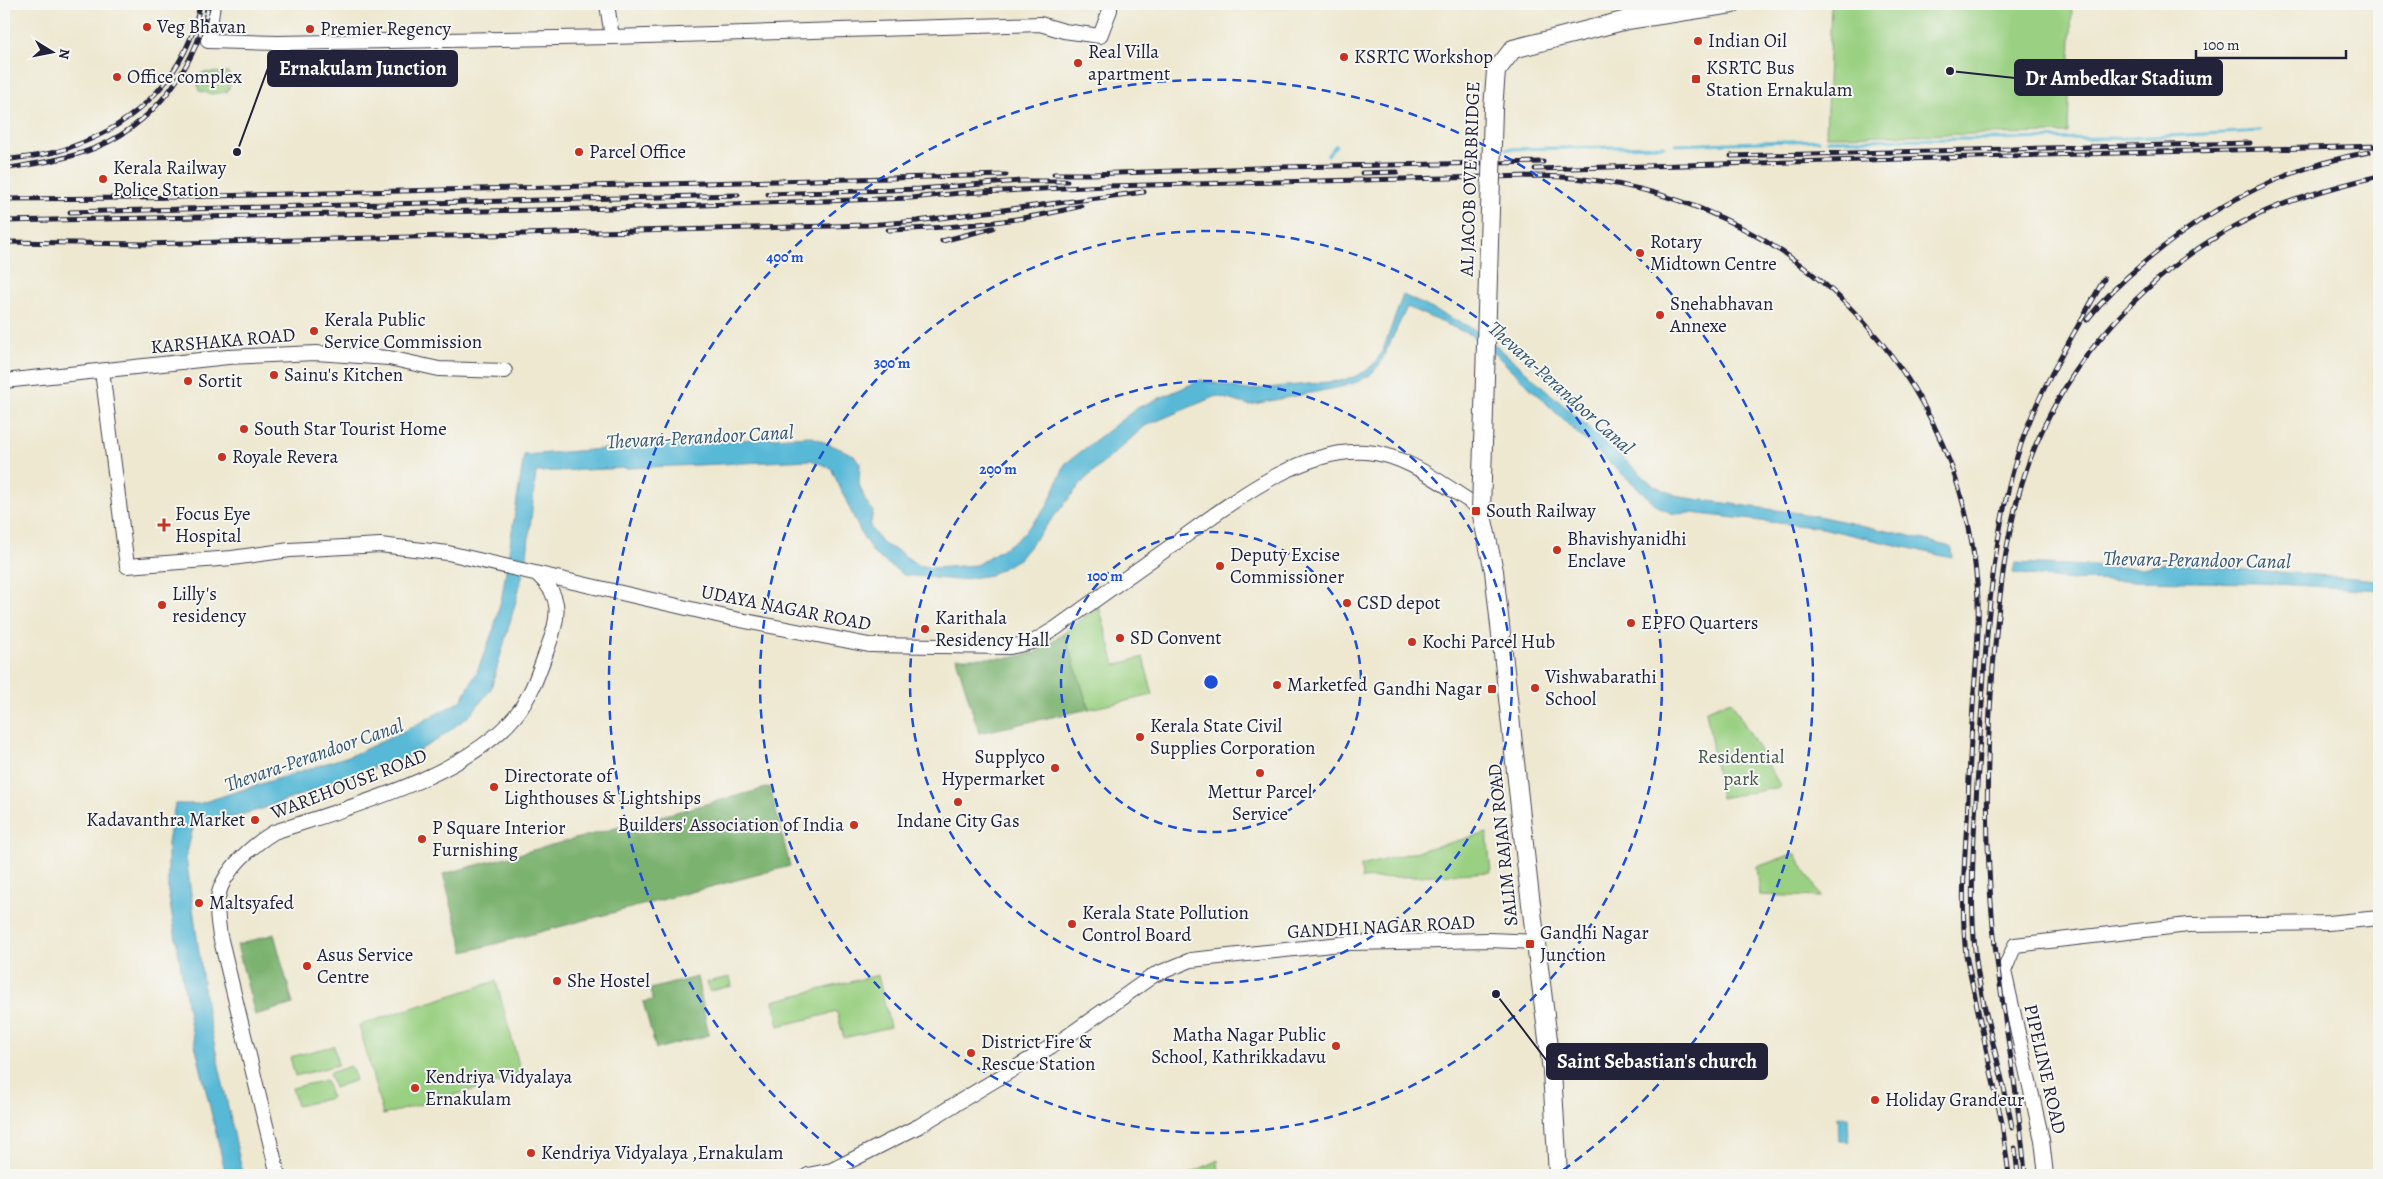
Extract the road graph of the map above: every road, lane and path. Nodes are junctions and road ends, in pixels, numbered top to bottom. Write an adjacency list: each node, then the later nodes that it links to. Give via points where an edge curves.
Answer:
1 (213, 4): 5 (street, via 208,41 278,43)
2 (607, 4): 5 (street)
3 (1110, 4): 5 (street, via 1100,36 1040,24)
4 (1732, 4): 9 (main road, AL JACOB OVERBRIDGE, bridge, via 1628,20 1541,41 1514,49 1496,71)
5 (612, 37)
6 (102, 372): 7 (street, KARSHAKA ROAD, via 228,357 316,353 389,358 439,369); 8 (street, KARSHAKA ROAD); 10 (street, UDAYA NAGAR ROAD, via 127,566 380,545 448,553)
7 (505, 372)
8 (4, 380)
9 (1481, 511): 10 (street, UDAYA NAGAR ROAD, via 1400,460 1366,452 1341,453 1314,460 1279,475 1240,498 1056,628 1033,642 1010,648 861,644); 12 (main road, SALIM RAJAN ROAD, via 1494,571)
10 (534, 574): 13 (street, WAREHOUSE ROAD, via 551,586 556,599 555,623 530,691 518,714 502,732 473,753 432,774 274,832 260,840 224,880 218,896 220,936)
11 (2379, 918): 16 (street, PIPELINE ROAD, via 2328,923 2184,926 2016,944 2004,971 2042,1140)
12 (1536, 942): 14 (street, GANDHI NAGAR ROAD, via 1350,943 1191,960 1154,975 1065,1038 919,1126 832,1170); 15 (main road, SALIM RAJAN ROAD, via 1552,1071)
13 (278, 1175)
14 (808, 1175)
15 (1558, 1175)
16 (2046, 1175)

